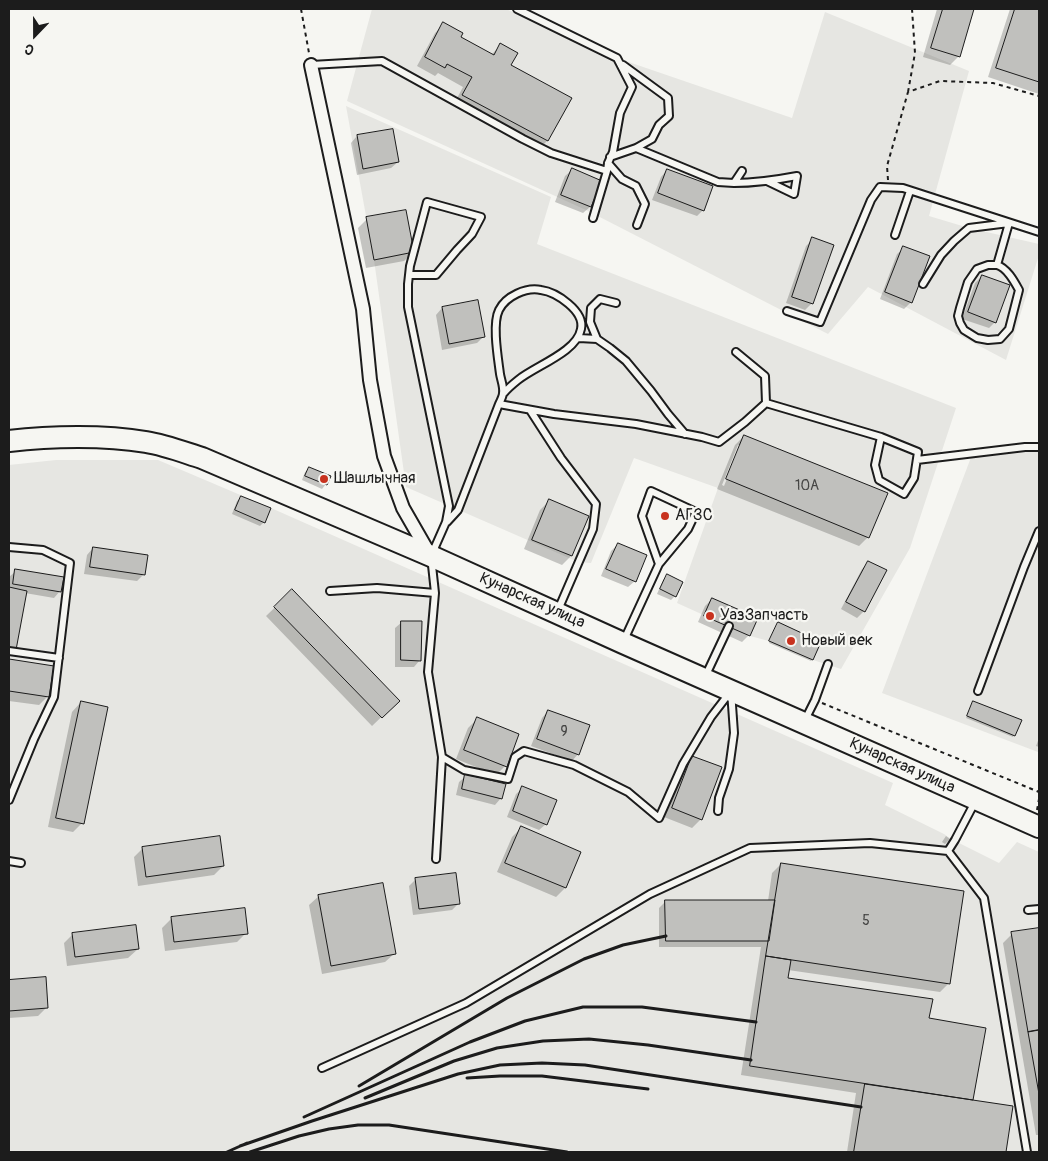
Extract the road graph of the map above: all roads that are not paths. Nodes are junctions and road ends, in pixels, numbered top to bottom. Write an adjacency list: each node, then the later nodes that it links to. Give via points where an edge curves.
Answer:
1 (517, 9): 2 (lane, via 617,58)
2 (620, 63): 4 (lane, via 668,98 669,116 659,125 652,139); 5 (lane, via 632,87 620,113)
3 (311, 65): 6 (lane, via 382,61 544,150); 38 (street, via 363,309 370,380 384,456 402,508)
4 (636, 148): 5 (lane); 9 (lane, via 718,182)
5 (609, 160): 6 (lane); 13 (lane, via 622,179 636,186 645,204)
6 (607, 171): 11 (lane)
7 (742, 171): 9 (lane)
8 (767, 181): 9 (lane)
9 (734, 183)
10 (910, 191): 12 (lane); 15 (lane); 20 (lane, via 880,187 871,200 820,322)
11 (593, 218)
12 (1010, 223): 14 (lane); 16 (lane); 18 (lane, via 968,228 941,255)
13 (637, 225)
14 (1039, 232)
15 (895, 235)
16 (997, 266): 16 (lane, via 1006,271 1019,290 1008,329 1000,339 977,338 964,330 960,323 960,308 968,282 977,270 988,265)
17 (409, 275): 17 (lane, via 427,202 481,217 472,234 436,275); 35 (lane, via 408,307 448,506)
18 (923, 284)
19 (616, 303): 21 (lane, via 600,299 591,308)
20 (787, 312)
21 (590, 322): 22 (lane); 24 (lane)
22 (582, 327): 23 (lane); 26 (lane, via 570,304 542,290 527,289 508,300 499,310 496,320)
23 (579, 338): 24 (lane); 26 (lane, via 518,379)
24 (597, 339): 30 (lane, via 626,362)
25 (736, 352): 27 (lane, via 765,376)
26 (504, 393): 28 (lane)
27 (766, 402): 30 (lane, via 719,442); 31 (lane)
28 (499, 404): 29 (lane); 35 (lane, via 458,510)
29 (530, 410): 30 (lane); 42 (lane, via 596,504 593,529)
30 (685, 434)
31 (881, 437): 34 (lane, via 918,452); 34 (lane, via 875,465 879,480 904,494 914,478)
32 (9, 441): 38 (main road, Кунарская улица, via 116,438 175,449)
33 (1039, 447): 34 (lane)
34 (916, 460)
35 (446, 522): 38 (lane)
36 (1039, 531): 50 (lane)
37 (9, 547): 46 (lane, via 42,550 70,563)
38 (431, 556): 41 (lane); 42 (main road, Кунарская улица)
39 (659, 564): 39 (lane, via 688,529 696,512 651,491 642,516); 44 (lane)
40 (330, 591): 41 (lane, via 377,588)
41 (435, 593): 52 (lane, via 428,672)
42 (557, 613): 44 (main road, Кунарская улица)
43 (729, 626): 48 (lane)
44 (623, 643): 48 (main road, Кунарская улица)
45 (9, 651): 46 (lane)
46 (59, 658): 53 (lane, via 54,697)
47 (828, 664): 51 (lane)
48 (704, 679): 49 (main road, Кунарская улица)
49 (732, 691): 51 (main road, Кунарская улица); 52 (lane, via 711,717 682,764 659,818 628,792 574,765 524,751 515,757 508,779 464,770); 55 (lane, via 734,733)
50 (978, 691)
51 (804, 723): 54 (main road, Кунарская улица)
52 (442, 757): 58 (lane)
53 (9, 800)
54 (977, 800): 56 (main road, Кунарская улица); 57 (lane)
55 (718, 811)
56 (1038, 820)
57 (948, 851): 63 (lane, via 870,843 750,848 650,894 466,1003); 64 (lane, via 984,898)
58 (436, 859)
59 (9, 861): 60 (lane)
60 (21, 863)
61 (1039, 909): 62 (lane)
62 (1028, 910)
63 (322, 1068)
64 (1027, 1152)

